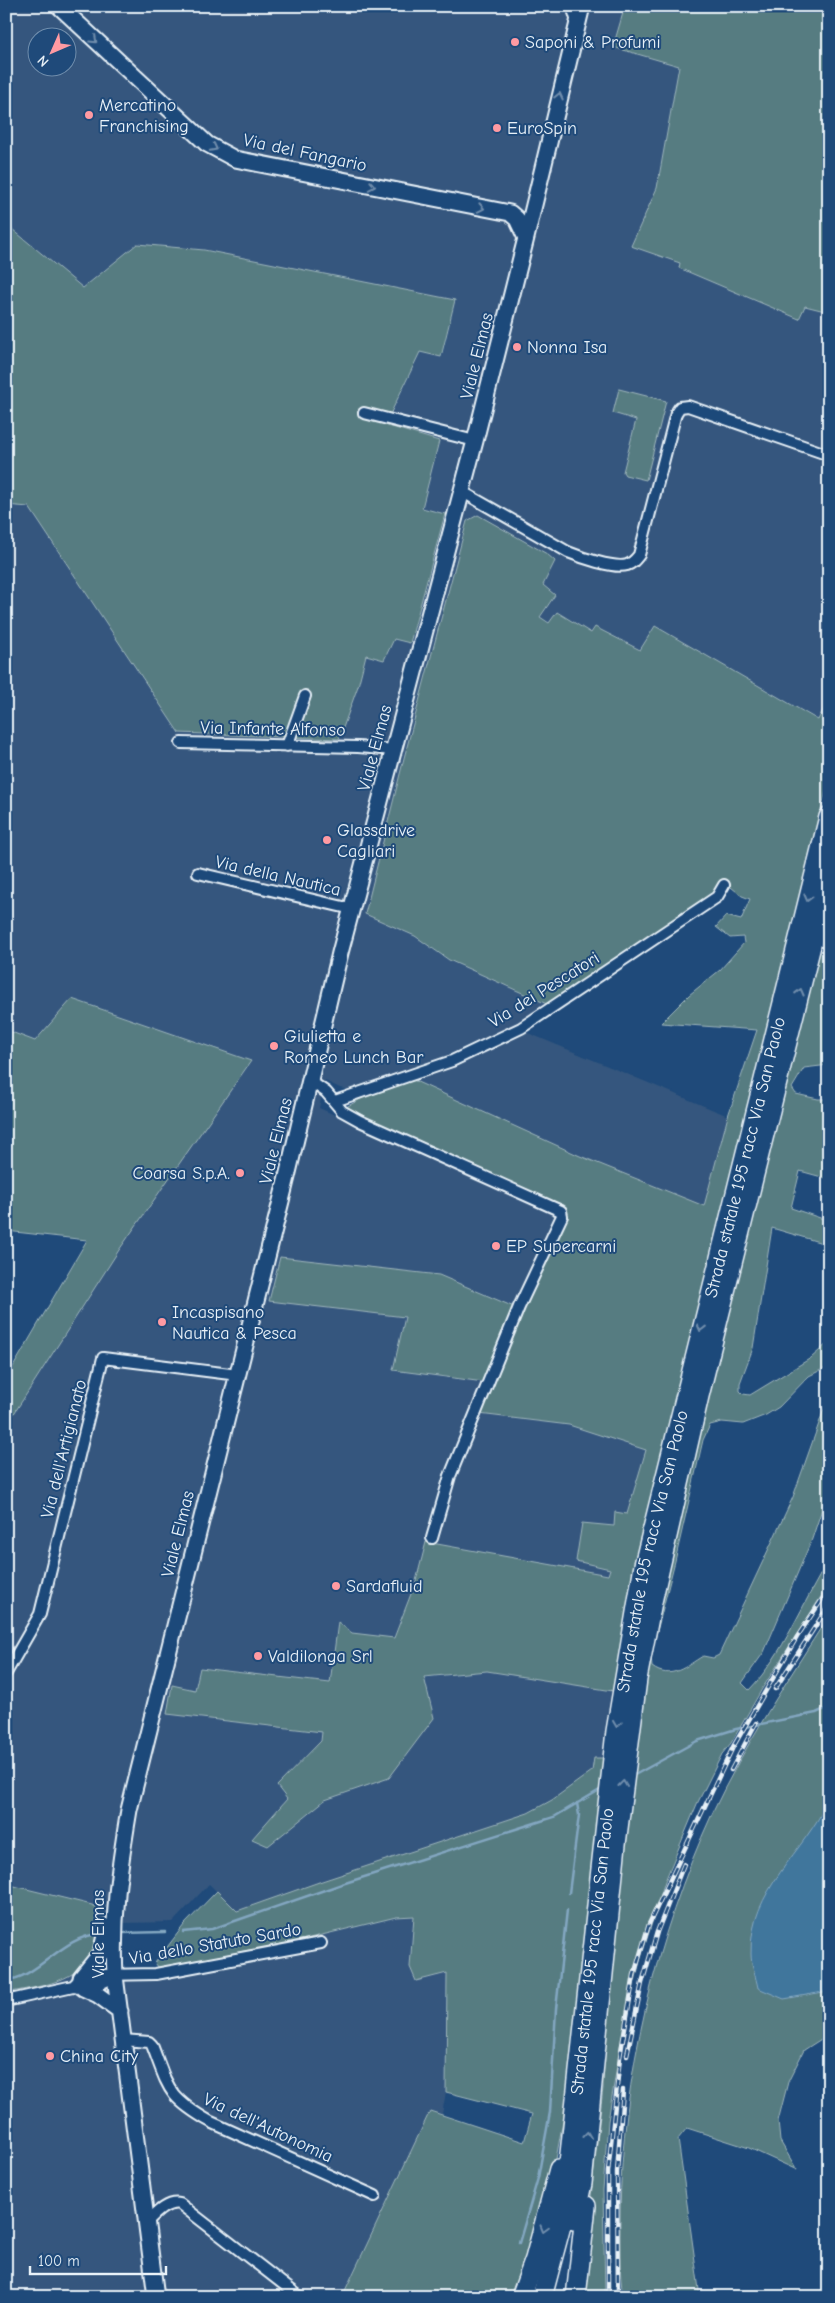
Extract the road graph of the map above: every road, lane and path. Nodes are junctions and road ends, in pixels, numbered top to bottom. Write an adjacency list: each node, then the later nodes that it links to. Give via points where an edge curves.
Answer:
1 (58, 6): 6 (main road, Via del Fangario, one-way to 6, via 207,144 235,159)
2 (572, 6): 4 (street)
3 (582, 6): 4 (main road, Viale Elmas)
4 (577, 22): 5 (main road, Viale Elmas, one-way to 4)
5 (537, 194): 6 (main road, via 523,208); 7 (main road, Viale Elmas)
6 (510, 213): 7 (main road, via 517,219)
7 (526, 238): 9 (main road, Viale Elmas)
8 (364, 413): 9 (street)
9 (475, 441): 11 (main road, Viale Elmas)
10 (829, 455): 11 (street, via 688,406 680,407 639,555 634,562 621,566 580,558)
11 (461, 491): 15 (main road, Viale Elmas)
12 (305, 696): 14 (street)
13 (180, 743): 14 (street, Via Infante Alfonso)
14 (287, 746): 15 (street, Via Infante Alfonso)
15 (394, 750): 20 (main road, Viale Elmas)
16 (829, 817): 26 (highway, Strada statale 195 racc Via San Paolo, one-way to 26, via 644,1565)
17 (829, 873): 26 (highway, Strada statale 195 racc Via San Paolo, one-way to 17, via 652,1602 697,1406)
18 (198, 874): 20 (street, Via della Nautica)
19 (724, 885): 22 (street, Via dei Pescatori, via 717,897 521,1028 452,1061)
20 (352, 909): 21 (main road, Viale Elmas)
21 (310, 1081): 22 (street); 23 (main road, Viale Elmas)
22 (335, 1101): 24 (street, via 342,1111 360,1121 562,1211 450,1476)
23 (238, 1376): 25 (street, Via dell'Artigianato, via 103,1358 40,1614); 27 (main road, Viale Elmas, via 135,1785)
24 (432, 1538)
25 (6, 1673)
26 (630, 1678): 32 (highway, Strada statale 195 racc Via San Paolo, via 628,1744)
27 (114, 1905): 29 (main road, Viale Elmas); 30 (main road, via 101,1953)
28 (321, 1942): 29 (street, Via dello Statuto Sardo, via 156,1974)
29 (115, 1976): 30 (street, Via dello Statuto Sardo, via 102,1975); 33 (main road, Viale Elmas)
30 (79, 1984): 31 (street, Via dello Statuto Sardo); 33 (main road)
31 (6, 2001)
32 (594, 2007): 35 (highway, Strada statale 195 racc Via San Paolo); 36 (highway, Strada statale 195 racc Via San Paolo, one-way to 32)
33 (120, 2011): 34 (main road, Viale Elmas)
34 (124, 2040): 37 (street, Via dell'Autonomia, via 149,2042 167,2086 190,2110); 38 (main road, Viale Elmas)
35 (576, 2110): 41 (highway, one-way to 41, via 568,2124 545,2224); 42 (highway, Strada statale 195 racc Via San Paolo, via 563,2218)
36 (582, 2183): 43 (highway, Strada statale 195 racc Via San Paolo); 44 (highway, via 587,2199)
37 (375, 2196)
38 (147, 2222): 39 (main road, Viale Elmas); 40 (street, via 168,2205 180,2204)
39 (156, 2297)
40 (300, 2297)
41 (521, 2297)
42 (542, 2297)
43 (556, 2297)
44 (576, 2297)

